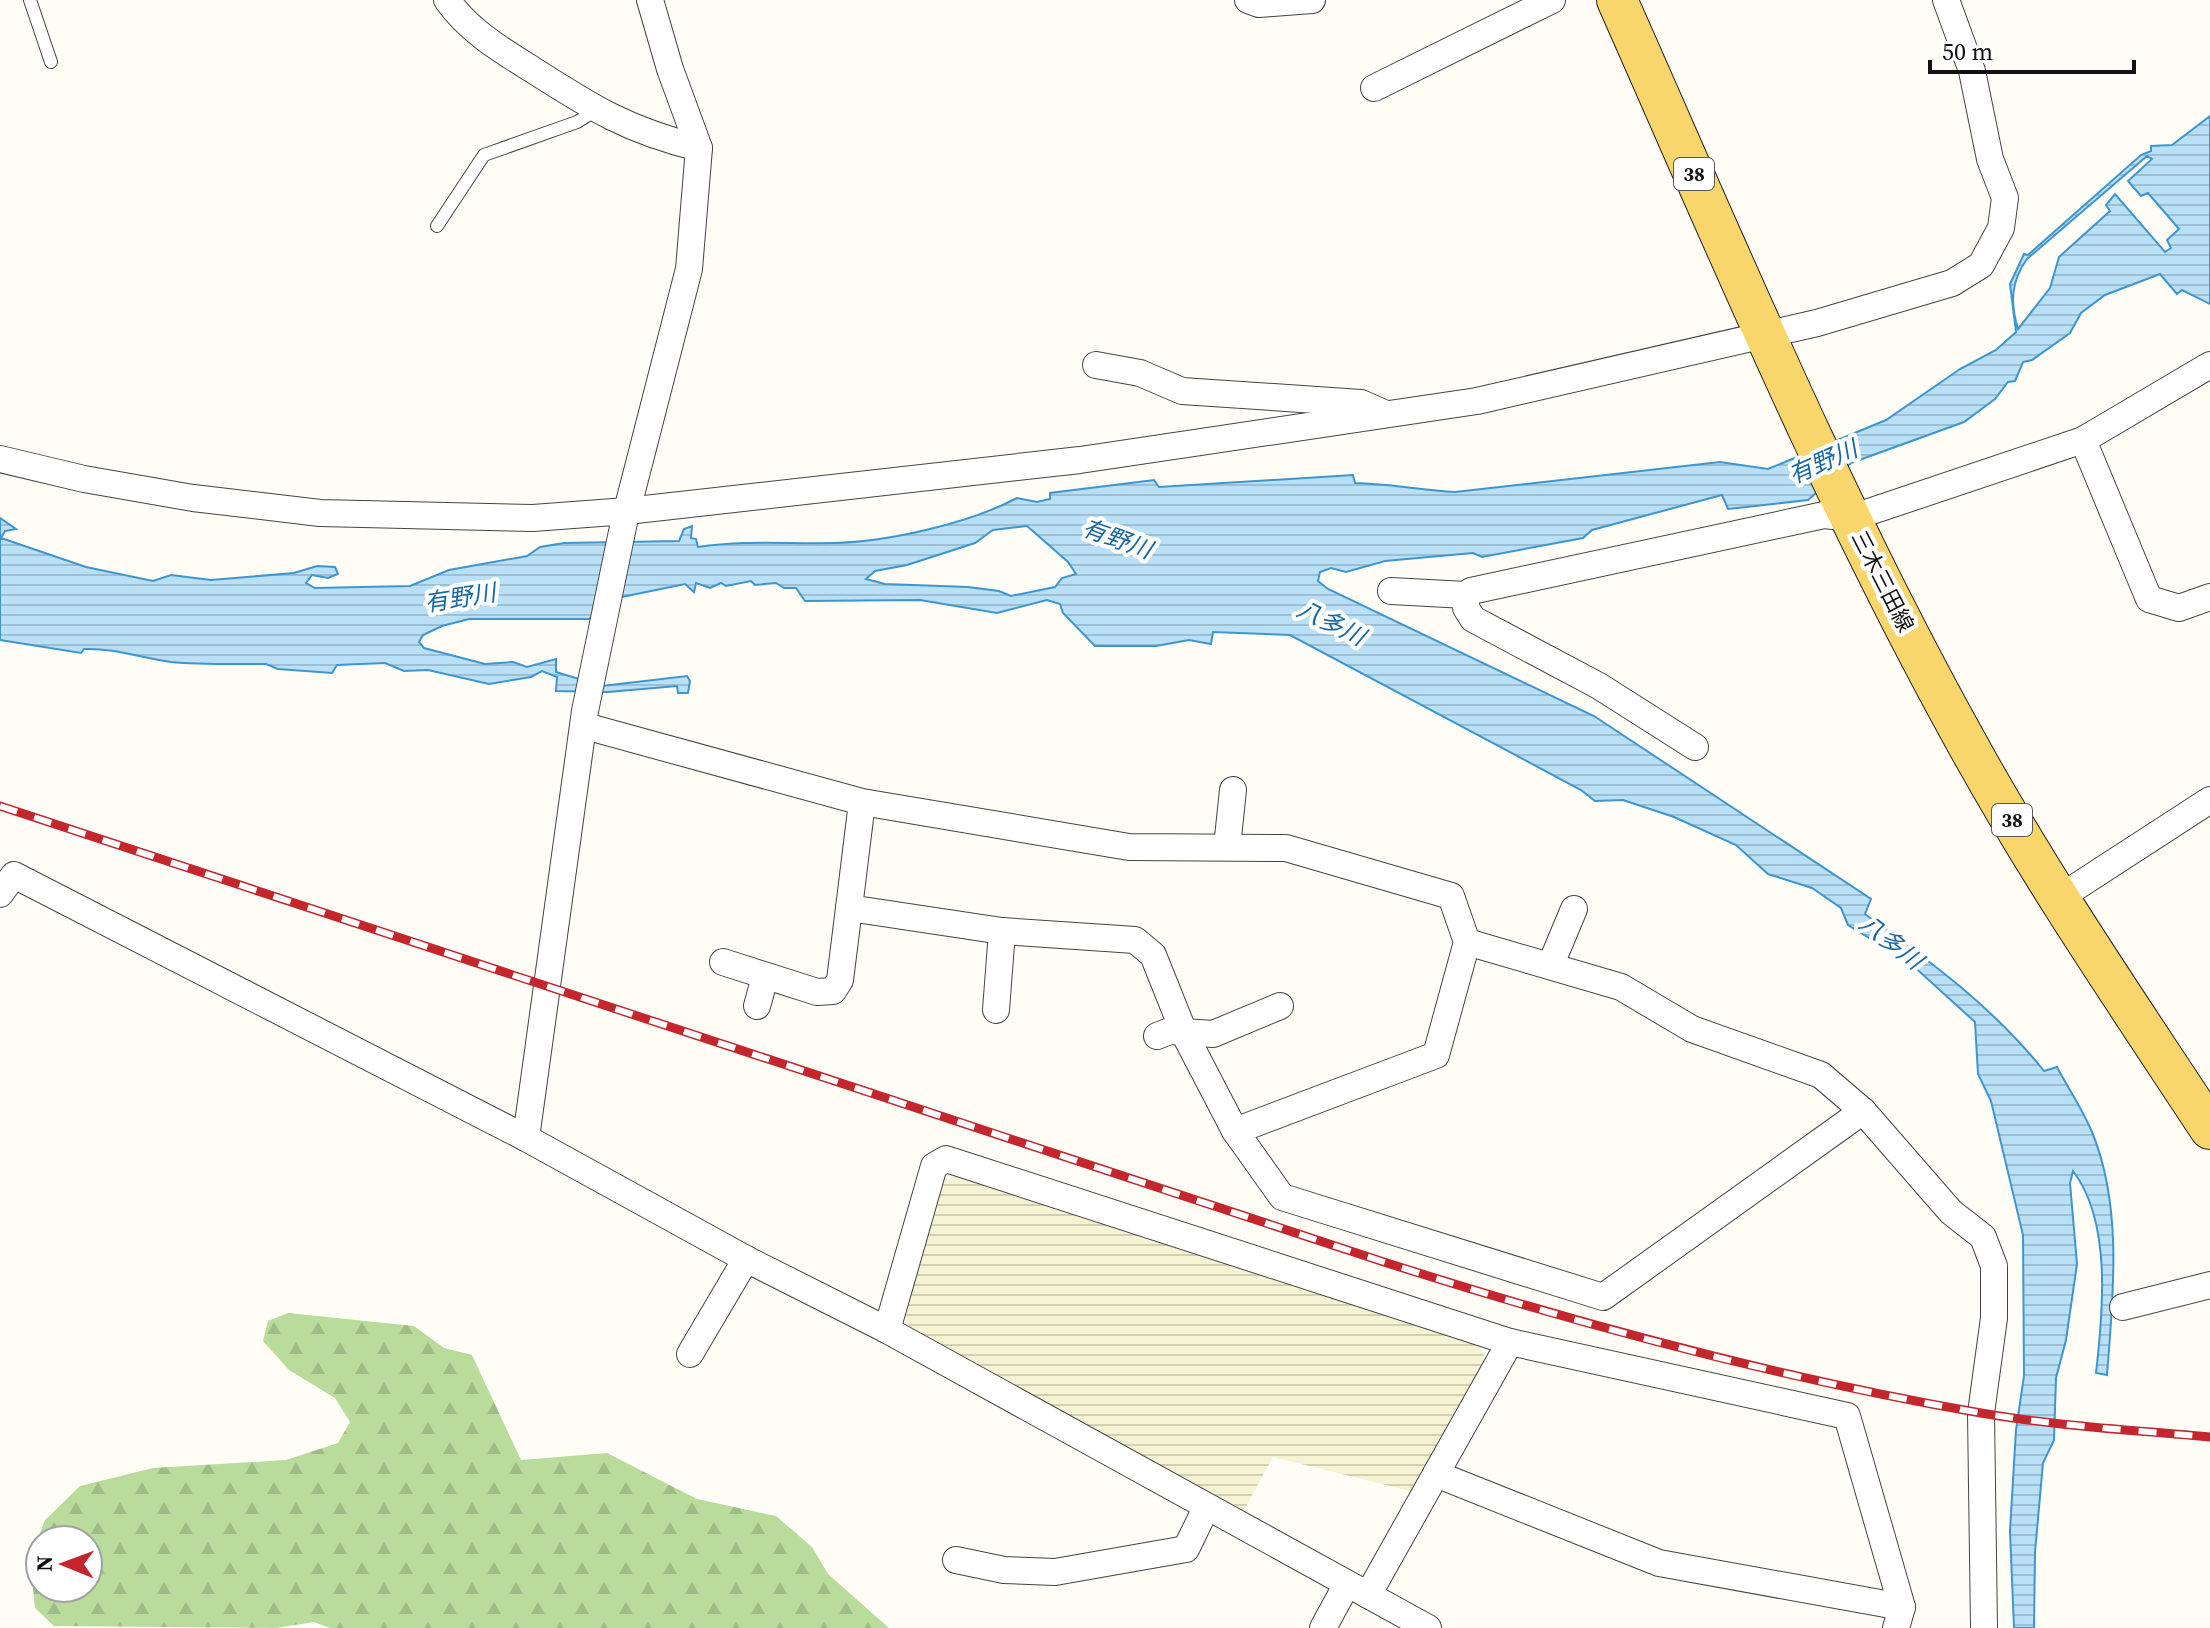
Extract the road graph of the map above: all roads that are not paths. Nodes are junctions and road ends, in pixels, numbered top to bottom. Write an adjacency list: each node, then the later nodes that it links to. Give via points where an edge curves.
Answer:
1 (30, 0): 9 (lane)
2 (447, 0): 11 (street, via 484,39)
3 (650, 0): 12 (street)
4 (1248, 0): 5 (street)
5 (1312, 0)
6 (1552, 0): 10 (street)
7 (1617, 0): 14 (main road, 三木三田線 / 38)
8 (1946, 0): 14 (street, via 1972,71 1990,159 2005,198 1993,250 1981,265 1952,283)
9 (51, 62)
10 (1374, 88)
11 (595, 111): 12 (street, via 650,136); 13 (lane, via 484,155)
12 (699, 148): 21 (street, via 689,269)
13 (437, 226)
14 (1767, 341): 17 (street); 20 (main road, 三木三田線 / 38)
15 (1096, 365): 17 (street, via 1140,373 1182,391 1361,403)
16 (2210, 365): 18 (street)
17 (1389, 415): 21 (street)
18 (2083, 440): 20 (street); 24 (street, via 2149,599 2179,608)
19 (0, 459): 21 (street, via 193,498 320,513)
20 (1845, 507): 23 (street); 32 (main road, 三木三田線 / 38, via 1964,737)
21 (625, 517): 25 (street)
22 (1391, 591): 23 (street)
23 (1466, 595): 26 (street, via 1473,619 1599,686)
24 (2210, 597)
25 (585, 719): 29 (street); 48 (street)
26 (1695, 747)
27 (1233, 790): 30 (street)
28 (2210, 800): 32 (street)
29 (862, 802): 30 (street, via 1129,847); 33 (street)
30 (1227, 847): 36 (street, via 1286,848 1451,896)
31 (5, 878): 48 (street)
32 (2059, 898): 46 (main road, 三木三田線 / 38)
33 (849, 908): 35 (street); 39 (street, via 840,980 833,991 817,992)
34 (1574, 909): 38 (street)
35 (1002, 931): 42 (street); 43 (street, via 1135,940 1153,955)
36 (1467, 942): 38 (street); 47 (street, via 1436,1055)
37 (723, 962): 39 (street)
38 (1551, 964): 45 (street, via 1621,987 1692,1029 1821,1075)
39 (765, 977): 40 (street)
40 (757, 1006)
41 (1280, 1006): 43 (street, via 1213,1034)
42 (996, 1010)
43 (1185, 1035): 44 (street, via 1170,1031); 47 (street)
44 (1157, 1036)
45 (1863, 1111): 47 (street, via 1603,1297 1282,1197); 62 (street, via 1951,1212 1983,1237 1994,1266 1994,1318 1981,1413)
46 (2210, 1129)
47 (1235, 1131)
48 (526, 1138): 49 (street)
49 (746, 1259): 52 (street); 53 (street)
50 (2210, 1285): 51 (street)
51 (2123, 1307)
52 (887, 1330): 54 (street, via 934,1166 946,1159); 56 (street)
53 (693, 1337)
54 (1510, 1342): 55 (street); 59 (street, via 1847,1416)
55 (1436, 1474): 58 (street); 59 (street, via 1659,1563)
56 (1206, 1508): 57 (street, via 1186,1549 1055,1572 1004,1570); 58 (street)
57 (956, 1560)
58 (1358, 1590): 60 (street); 61 (street)
59 (1899, 1618)
60 (1323, 1628)
61 (1428, 1628)
62 (1984, 1628)

